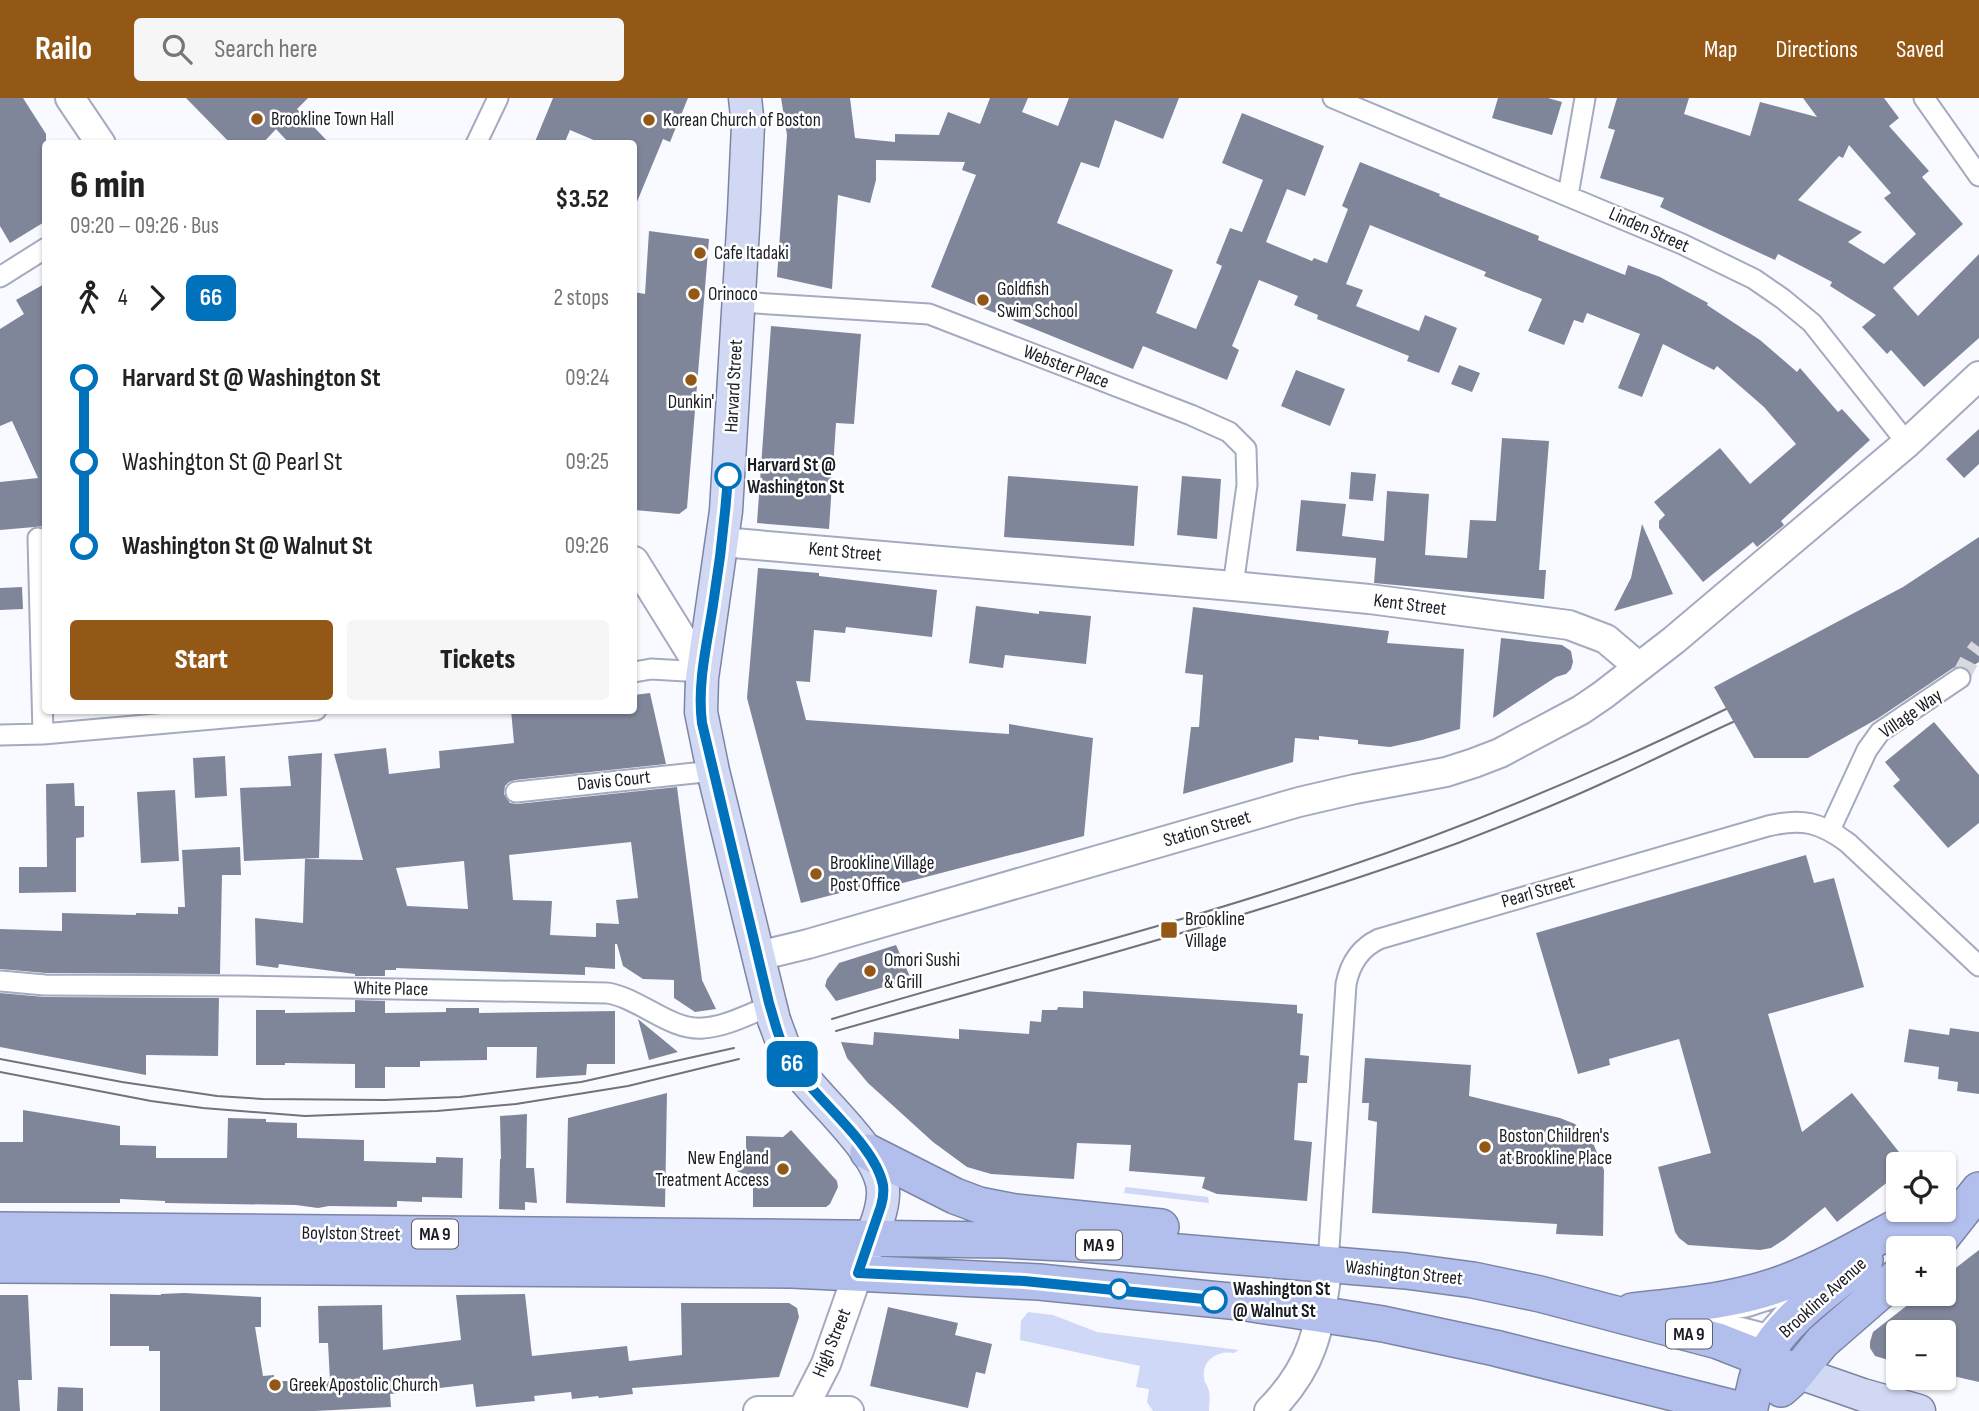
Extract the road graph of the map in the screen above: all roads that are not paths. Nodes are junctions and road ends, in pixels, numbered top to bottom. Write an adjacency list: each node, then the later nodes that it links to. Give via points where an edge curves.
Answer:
1 (70, 98): 7 (street)
2 (498, 98): 8 (street)
3 (745, 98): 13 (main road, Harvard Street, via 748,125)
4 (1333, 98): 10 (street, Linden Street)
5 (1585, 98): 10 (street)
6 (1924, 98): 9 (street)
7 (98, 140)
8 (478, 140)
9 (1979, 176)
10 (1568, 195): 15 (street, Linden Street, via 1730,267 1783,299 1812,323)
11 (42, 251): 12 (street)
12 (0, 277)
13 (738, 302): 17 (main road, Harvard Street); 19 (street, Webster Place, via 929,314 1229,432 1246,449 1247,485)
14 (1979, 376): 15 (street)
15 (1906, 443): 20 (street)
16 (38, 538): 24 (street)
17 (722, 542): 19 (street, Kent Street); 22 (main road, Harvard Street)
18 (637, 566): 22 (street)
19 (1233, 586): 20 (street, Kent Street, via 1569,625 1606,639)
20 (1639, 667): 32 (street, Station Street, via 1581,710 1500,753 1456,769 1299,802)
21 (637, 672): 22 (street)
22 (703, 672): 29 (main road, via 701,712)
23 (1960, 678): 31 (street, Village Way, via 1880,732)
24 (42, 695)
25 (42, 714): 27 (street)
26 (270, 714): 27 (street)
27 (43, 734): 28 (street)
28 (0, 735)
29 (713, 771): 30 (street, Davis Court); 32 (main road)
30 (516, 792)
31 (1830, 830): 33 (street, Pearl Street); 44 (street, Pearl Street, via 1798,821 1768,826 1391,934 1368,946 1354,962 1346,987)
32 (758, 956): 35 (main road)
33 (1979, 966)
34 (0, 981): 35 (street, White Place, via 607,993 696,1028)
35 (772, 1013): 36 (main road, bridge, via 798,1072)
36 (868, 1152): 43 (main road, via 883,1188); 44 (highway, via 985,1206 1216,1233)
37 (1979, 1189): 38 (highway, Brookline Avenue); 42 (highway)
38 (1956, 1199)
39 (1907, 1222): 48 (highway, via 1767,1289 1722,1300)
40 (1916, 1222): 50 (highway, Brookline Avenue, via 1797,1316)
41 (0, 1230): 43 (highway, Boylston Street / MA 9)
42 (1943, 1236)
43 (870, 1239): 44 (highway, Washington Street / MA 9, via 1065,1243); 46 (main road)
44 (1328, 1264): 48 (highway, Washington Street / MA 9, via 1473,1280); 49 (street)
45 (0, 1265): 46 (highway, Boylston Street / MA 9)
46 (858, 1273): 49 (highway, MA 9, via 1098,1287); 52 (street, High Street, via 827,1364)
47 (1886, 1286): 51 (highway, via 1832,1332)
48 (1614, 1313): 50 (highway, Washington Street / MA 9, via 1718,1341)
49 (1321, 1314): 55 (street, via 1303,1368); 56 (highway, MA 9, via 1449,1337)
50 (1764, 1359): 51 (highway, Washington Street / MA 9); 56 (highway, Brookline Avenue)
51 (1797, 1372): 56 (highway); 57 (main road, Washington Street / MA 9)
52 (802, 1410): 53 (street); 54 (street)
53 (758, 1411)
54 (849, 1411)
55 (1269, 1411)
56 (1748, 1411)
57 (1919, 1411)

